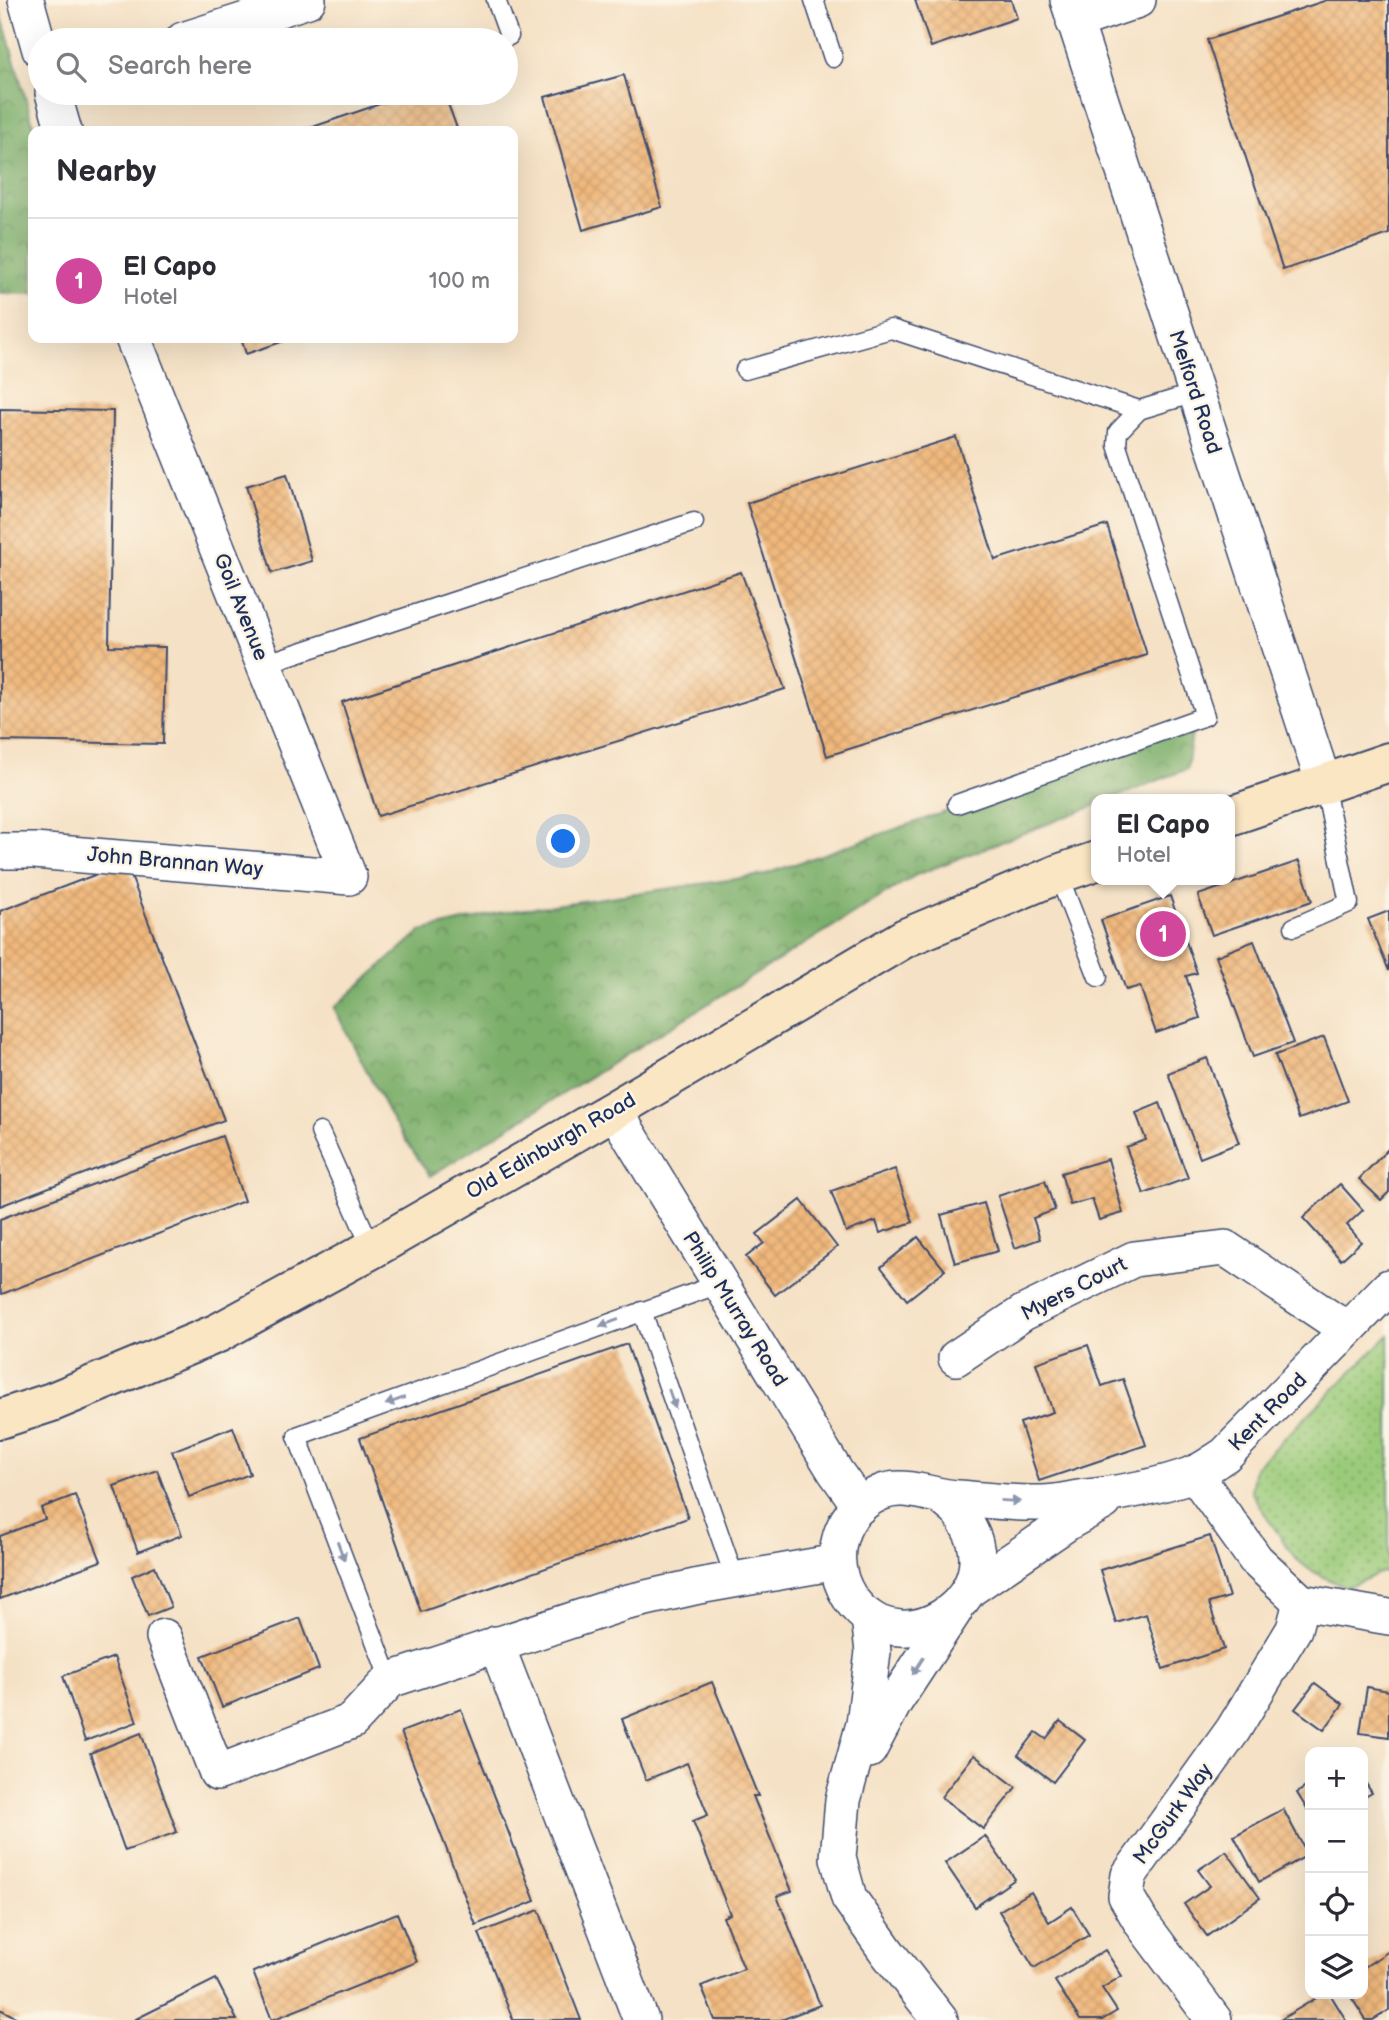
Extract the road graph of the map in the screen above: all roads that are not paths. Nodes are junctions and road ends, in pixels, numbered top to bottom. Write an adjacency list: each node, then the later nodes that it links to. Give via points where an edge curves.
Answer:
1 (26, 0): 7 (street)
2 (308, 0): 8 (street)
3 (496, 0): 9 (lane)
4 (814, 0): 10 (lane)
5 (1138, 0): 6 (street)
6 (1071, 11): 15 (street, Melford Road)
7 (34, 28)
8 (220, 28)
9 (506, 28)
10 (833, 58)
11 (56, 105): 12 (street)
12 (62, 126)
13 (135, 343): 18 (street, Goil Avenue)
14 (744, 370): 16 (lane, via 891,329)
15 (1195, 393): 16 (lane); 20 (street, Melford Road)
16 (1139, 410): 21 (lane, via 1118,432 1117,445 1205,716)
17 (694, 522): 18 (lane)
18 (264, 664): 26 (street, Goil Avenue)
19 (1389, 762): 20 (main road)
20 (1324, 784): 22 (main road); 27 (lane, via 1349,903)
21 (957, 804)
22 (1235, 814)
23 (0, 850): 26 (street, John Brannan Way)
24 (1091, 863): 25 (main road, Old Edinburgh Road)
25 (1058, 874): 28 (lane); 29 (main road, Old Edinburgh Road, via 905,938)
26 (349, 877)
27 (1294, 926)
28 (1098, 977)
29 (614, 1110): 31 (main road, Old Edinburgh Road); 32 (street, Philip Murray Road)
30 (320, 1132): 31 (lane)
31 (372, 1249): 37 (main road, Old Edinburgh Road, via 218,1333)
32 (719, 1284): 34 (lane); 41 (street, Philip Murray Road)
33 (1389, 1287): 35 (street, Kent Road)
34 (642, 1311): 43 (lane, one-way to 43); 50 (lane, one-way to 50, via 297,1436)
35 (1346, 1329): 36 (street, Myers Court, via 1225,1248 1134,1259 1023,1313); 38 (street, Kent Road, via 1225,1455)
36 (956, 1358)
37 (0, 1419)
38 (1194, 1473): 39 (street, Kent Road); 45 (street, via 1256,1560)
39 (1120, 1493): 40 (street, Kent Road, one-way to 39, via 1043,1503); 44 (street, Kent Road, via 1067,1524)
40 (942, 1497): 41 (street, via 907,1488 881,1493); 44 (street, via 960,1513 975,1543 976,1568)
41 (860, 1506): 42 (street, via 840,1537)
42 (836, 1562): 43 (street); 46 (street, via 849,1598)
43 (735, 1579): 49 (street, via 624,1603)
44 (962, 1599): 46 (street, via 927,1626 903,1629); 51 (street, one-way to 51, via 894,1703)
45 (1301, 1602): 47 (street); 54 (street, McGurk Way, via 1294,1629 1233,1730 1129,1875 1126,1896 1141,1923)
46 (869, 1617): 51 (street, via 873,1652 864,1724)
47 (1389, 1617)
48 (164, 1637): 50 (street, via 217,1773 352,1721)
49 (496, 1644): 50 (street); 52 (street)
50 (390, 1680)
51 (843, 1800): 53 (street, via 838,1858 849,1898)
52 (641, 2020)
53 (940, 2020)
54 (1214, 2020)

